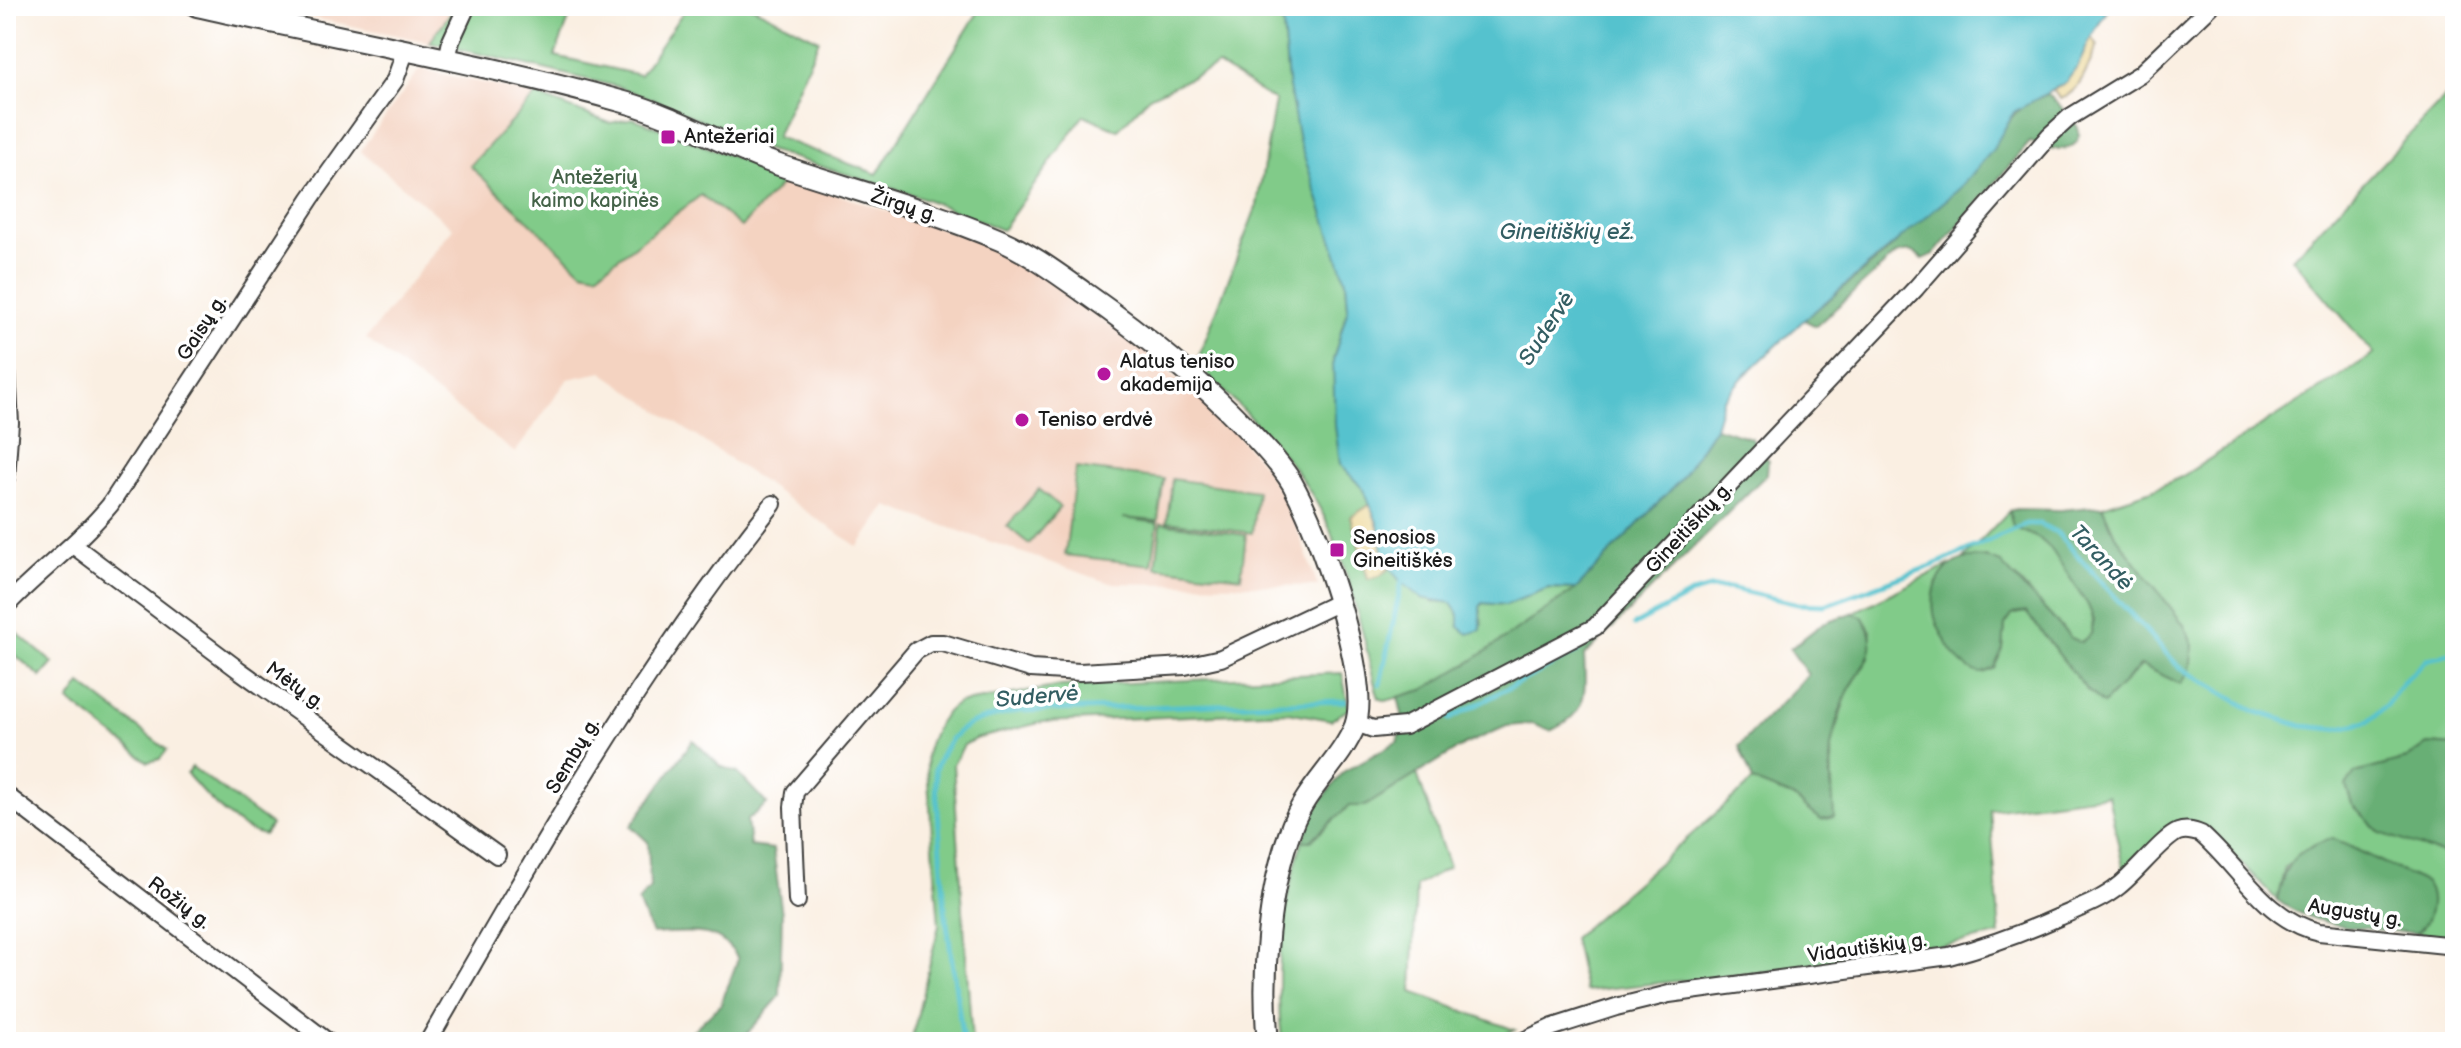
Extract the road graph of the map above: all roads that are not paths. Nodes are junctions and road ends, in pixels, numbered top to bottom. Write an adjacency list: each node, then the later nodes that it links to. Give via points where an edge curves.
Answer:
1 (197, 6): 4 (street, Žirgų g.)
2 (467, 6): 5 (street)
3 (2211, 6): 12 (street, Gineitiškių g., via 2140,74 2049,136 1916,288 1595,627 1405,726 1373,729)
4 (405, 52): 5 (street, Žirgų g.); 9 (street, Gaisų g., via 395,80 311,198 110,505)
5 (447, 60): 10 (street, Žirgų g., via 629,103 771,162 1018,249 1168,354 1260,443 1290,480)
6 (6, 354): 7 (street)
7 (6, 478)
8 (773, 504): 19 (street, Sembų g., via 632,698)
9 (73, 545): 11 (street, Gaisų g.); 15 (street, Mėtų g.)
10 (1337, 603): 12 (street, Žirgų g., via 1356,677); 16 (street, via 1221,658 1185,666 1031,669 943,643 924,646 795,792)
11 (6, 606)
12 (1356, 723): 20 (street, via 1305,799 1285,845 1267,962)
13 (6, 795): 18 (street, Rožių g.)
14 (2191, 830): 17 (street, Augustų g., via 2213,844 2258,894 2303,928); 21 (street, Vidautiškių g., via 2171,835 2117,889 1994,944 1935,958 1669,994 1553,1027)
15 (497, 855)
16 (797, 901)
17 (2455, 946)
18 (328, 1042)
19 (428, 1042)
20 (1268, 1042)
21 (1521, 1042)

